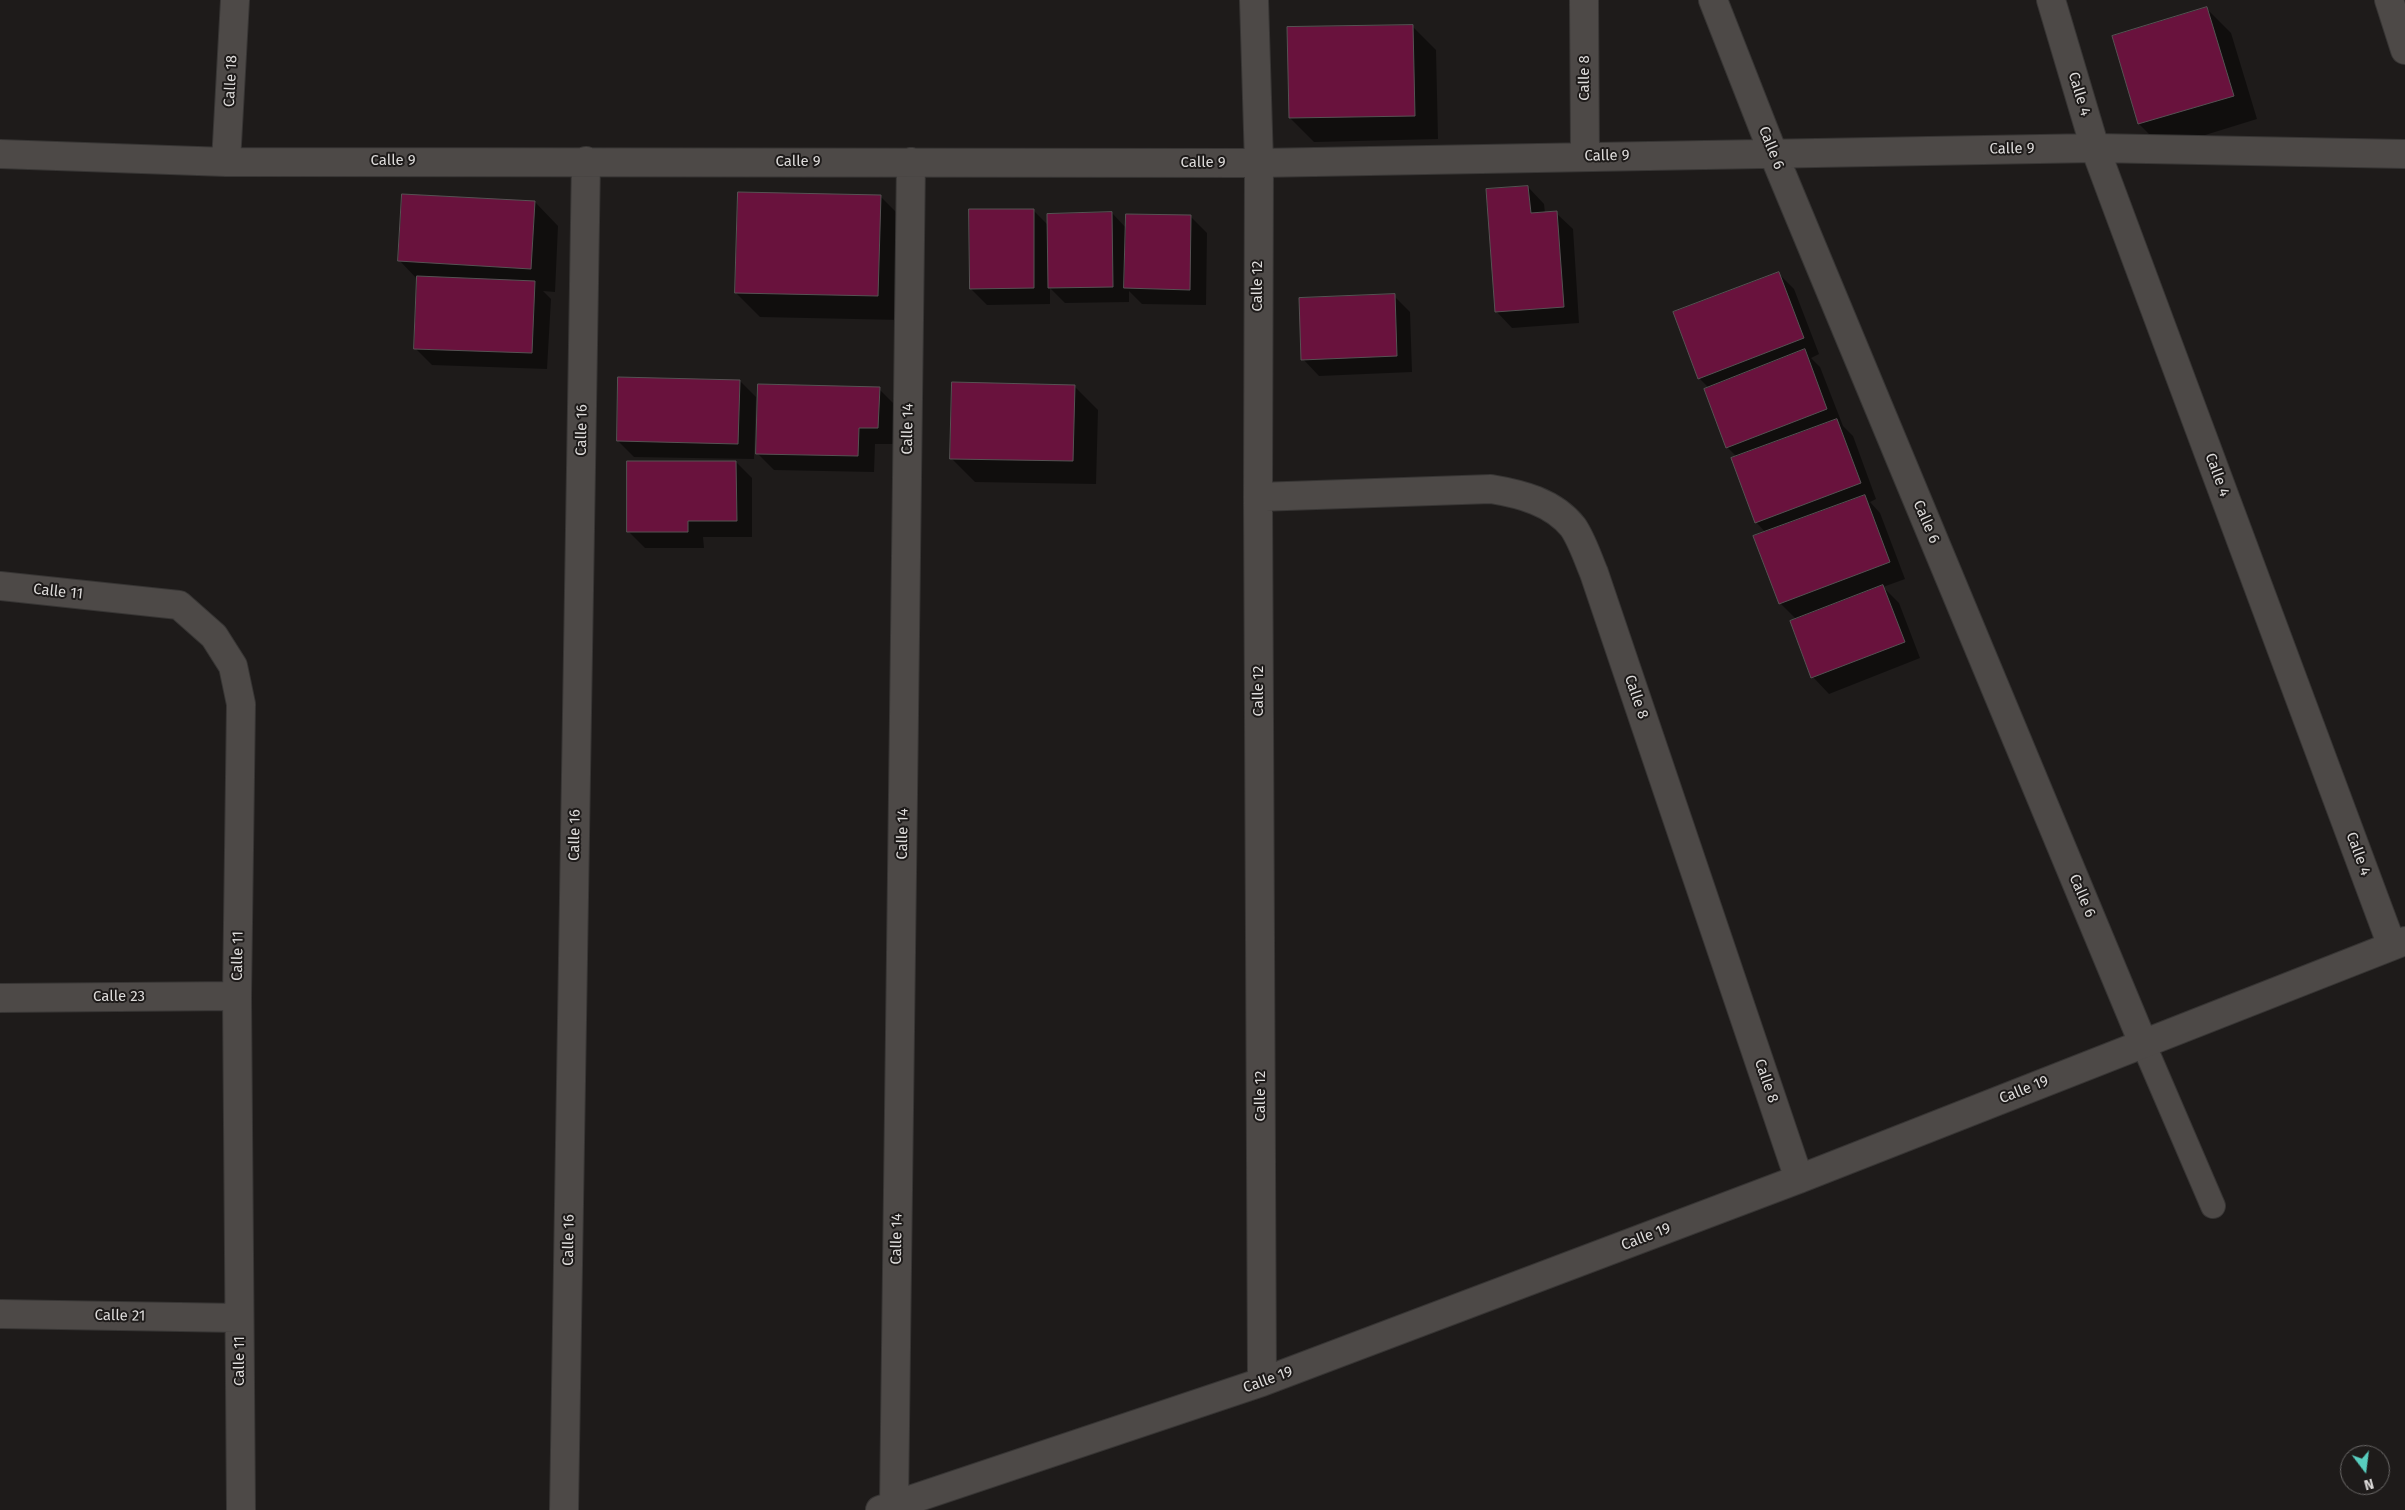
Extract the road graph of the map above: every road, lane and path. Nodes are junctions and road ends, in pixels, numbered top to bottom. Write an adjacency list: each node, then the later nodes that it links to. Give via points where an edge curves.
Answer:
1 (235, 0): 14 (street, Calle 18)
2 (1254, 0): 16 (street, Calle 12)
3 (1584, 0): 12 (street, Calle 8)
4 (1712, 0): 9 (street, Calle 6)
5 (2051, 0): 8 (street, Calle 4)
6 (2389, 0): 7 (street)
7 (2405, 50)
8 (2095, 148): 9 (street, Calle 9); 11 (street, Calle 9); 19 (street, Calle 4)
9 (1773, 153): 12 (street, Calle 9); 22 (street, Calle 6)
10 (0, 154): 14 (street, Calle 9)
11 (2405, 154)
12 (1585, 156): 16 (street, Calle 9)
13 (586, 161): 14 (street, Calle 9); 15 (street, Calle 9); 30 (street, Calle 16)
14 (226, 162)
15 (911, 162): 16 (street, Calle 9); 28 (street, Calle 14)
16 (1259, 163): 17 (street, Calle 12)
17 (1258, 497): 23 (street, Calle 8, via 1491,489 1522,494 1557,511 1574,528 1594,573); 27 (street, Calle 12)
18 (0, 586): 20 (street, Calle 11, via 179,605 214,636 233,666 241,704)
19 (2399, 944): 22 (street, Calle 19)
20 (237, 996): 21 (street, Calle 23); 26 (street, Calle 11)
21 (0, 998)
22 (2143, 1043): 23 (street, Calle 19); 24 (lane)
23 (1799, 1179): 27 (street, Calle 19)
24 (2213, 1206)
25 (0, 1314): 26 (street, Calle 21)
26 (239, 1318): 29 (street, Calle 11)
27 (1262, 1382): 28 (street, Calle 19)
28 (887, 1508)
29 (241, 1510)
30 (564, 1510)

